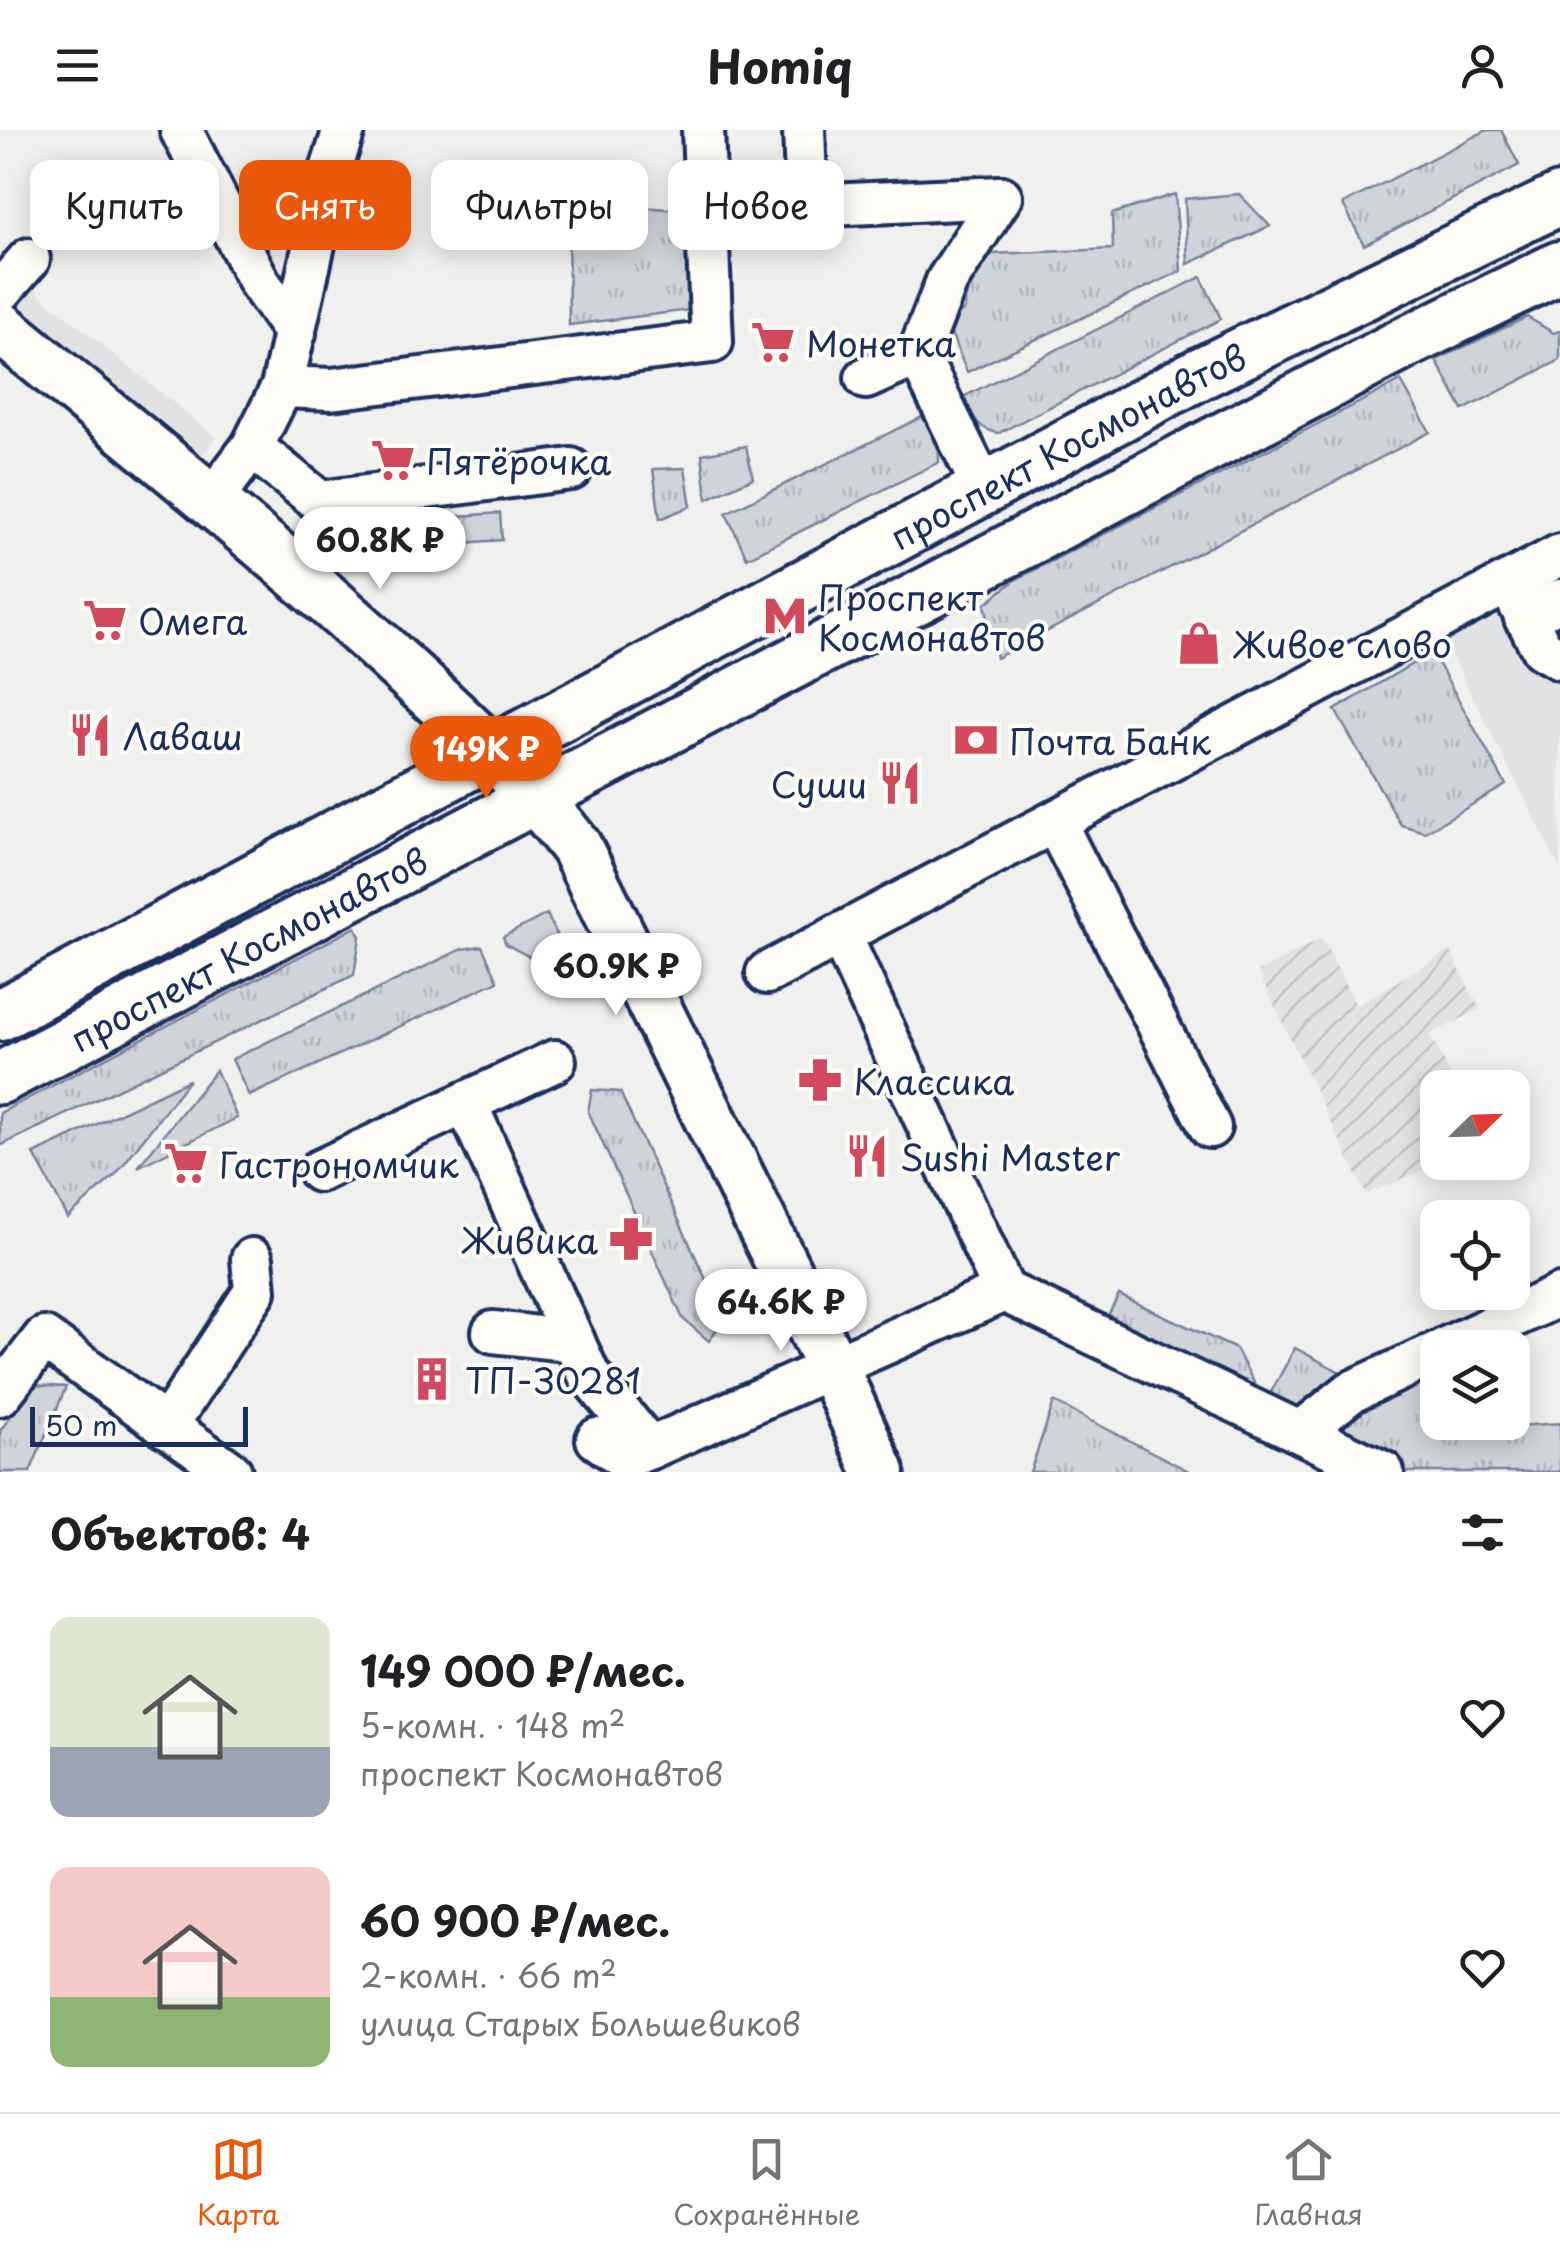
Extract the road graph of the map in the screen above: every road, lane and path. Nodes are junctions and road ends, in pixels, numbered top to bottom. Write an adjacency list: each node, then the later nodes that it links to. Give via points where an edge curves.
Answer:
1 (180, 130): 10 (street, via 259,282)
2 (344, 130): 10 (street)
3 (702, 130): 13 (street, via 712,342 331,389)
4 (804, 130): 11 (street, via 806,206 1001,197 947,281)
5 (1560, 200): 16 (main road, проспект Космонавтов, via 1215,366)
6 (30, 260): 8 (street)
7 (1560, 267): 23 (main road, проспект Космонавтов)
8 (0, 292)
9 (0, 327): 17 (main road)
10 (294, 334): 13 (street)
11 (918, 355): 12 (street); 16 (street)
12 (866, 378)
13 (282, 387): 14 (street)
14 (252, 446): 15 (street, via 320,502); 17 (street)
15 (571, 468)
16 (983, 488): 22 (main road, проспект Космонавтов)
17 (211, 501): 22 (main road)
18 (1560, 555): 19 (street)
19 (1508, 582): 20 (street); 24 (street)
20 (1542, 609): 21 (street, via 1542,649)
21 (1560, 660)
22 (492, 750): 23 (main road); 27 (main road, проспект Космонавтов)
23 (537, 796): 29 (main road, проспект Космонавтов); 40 (main road, via 576,847)
24 (1056, 824): 25 (street); 31 (street)
25 (840, 936): 26 (street); 34 (street)
26 (767, 974)
27 (0, 1015)
28 (555, 1061): 30 (street)
29 (0, 1078)
30 (466, 1102): 32 (street); 38 (street)
31 (1210, 1127)
32 (319, 1171)
33 (252, 1259): 42 (street, via 255,1291)
34 (1004, 1291): 40 (street); 43 (street)
35 (1560, 1294): 36 (street)
36 (1484, 1330)
37 (492, 1332): 38 (street)
38 (574, 1341): 45 (street, via 589,1376)
39 (1420, 1360): 43 (street, via 1351,1392)
40 (832, 1368): 45 (street); 47 (main road)
41 (0, 1395): 42 (street, via 44,1338)
42 (166, 1426): 46 (street)
43 (1301, 1432): 48 (street)
44 (597, 1440): 45 (street, via 624,1458)
45 (650, 1448)
46 (231, 1472)
47 (879, 1472)
48 (1384, 1472)

